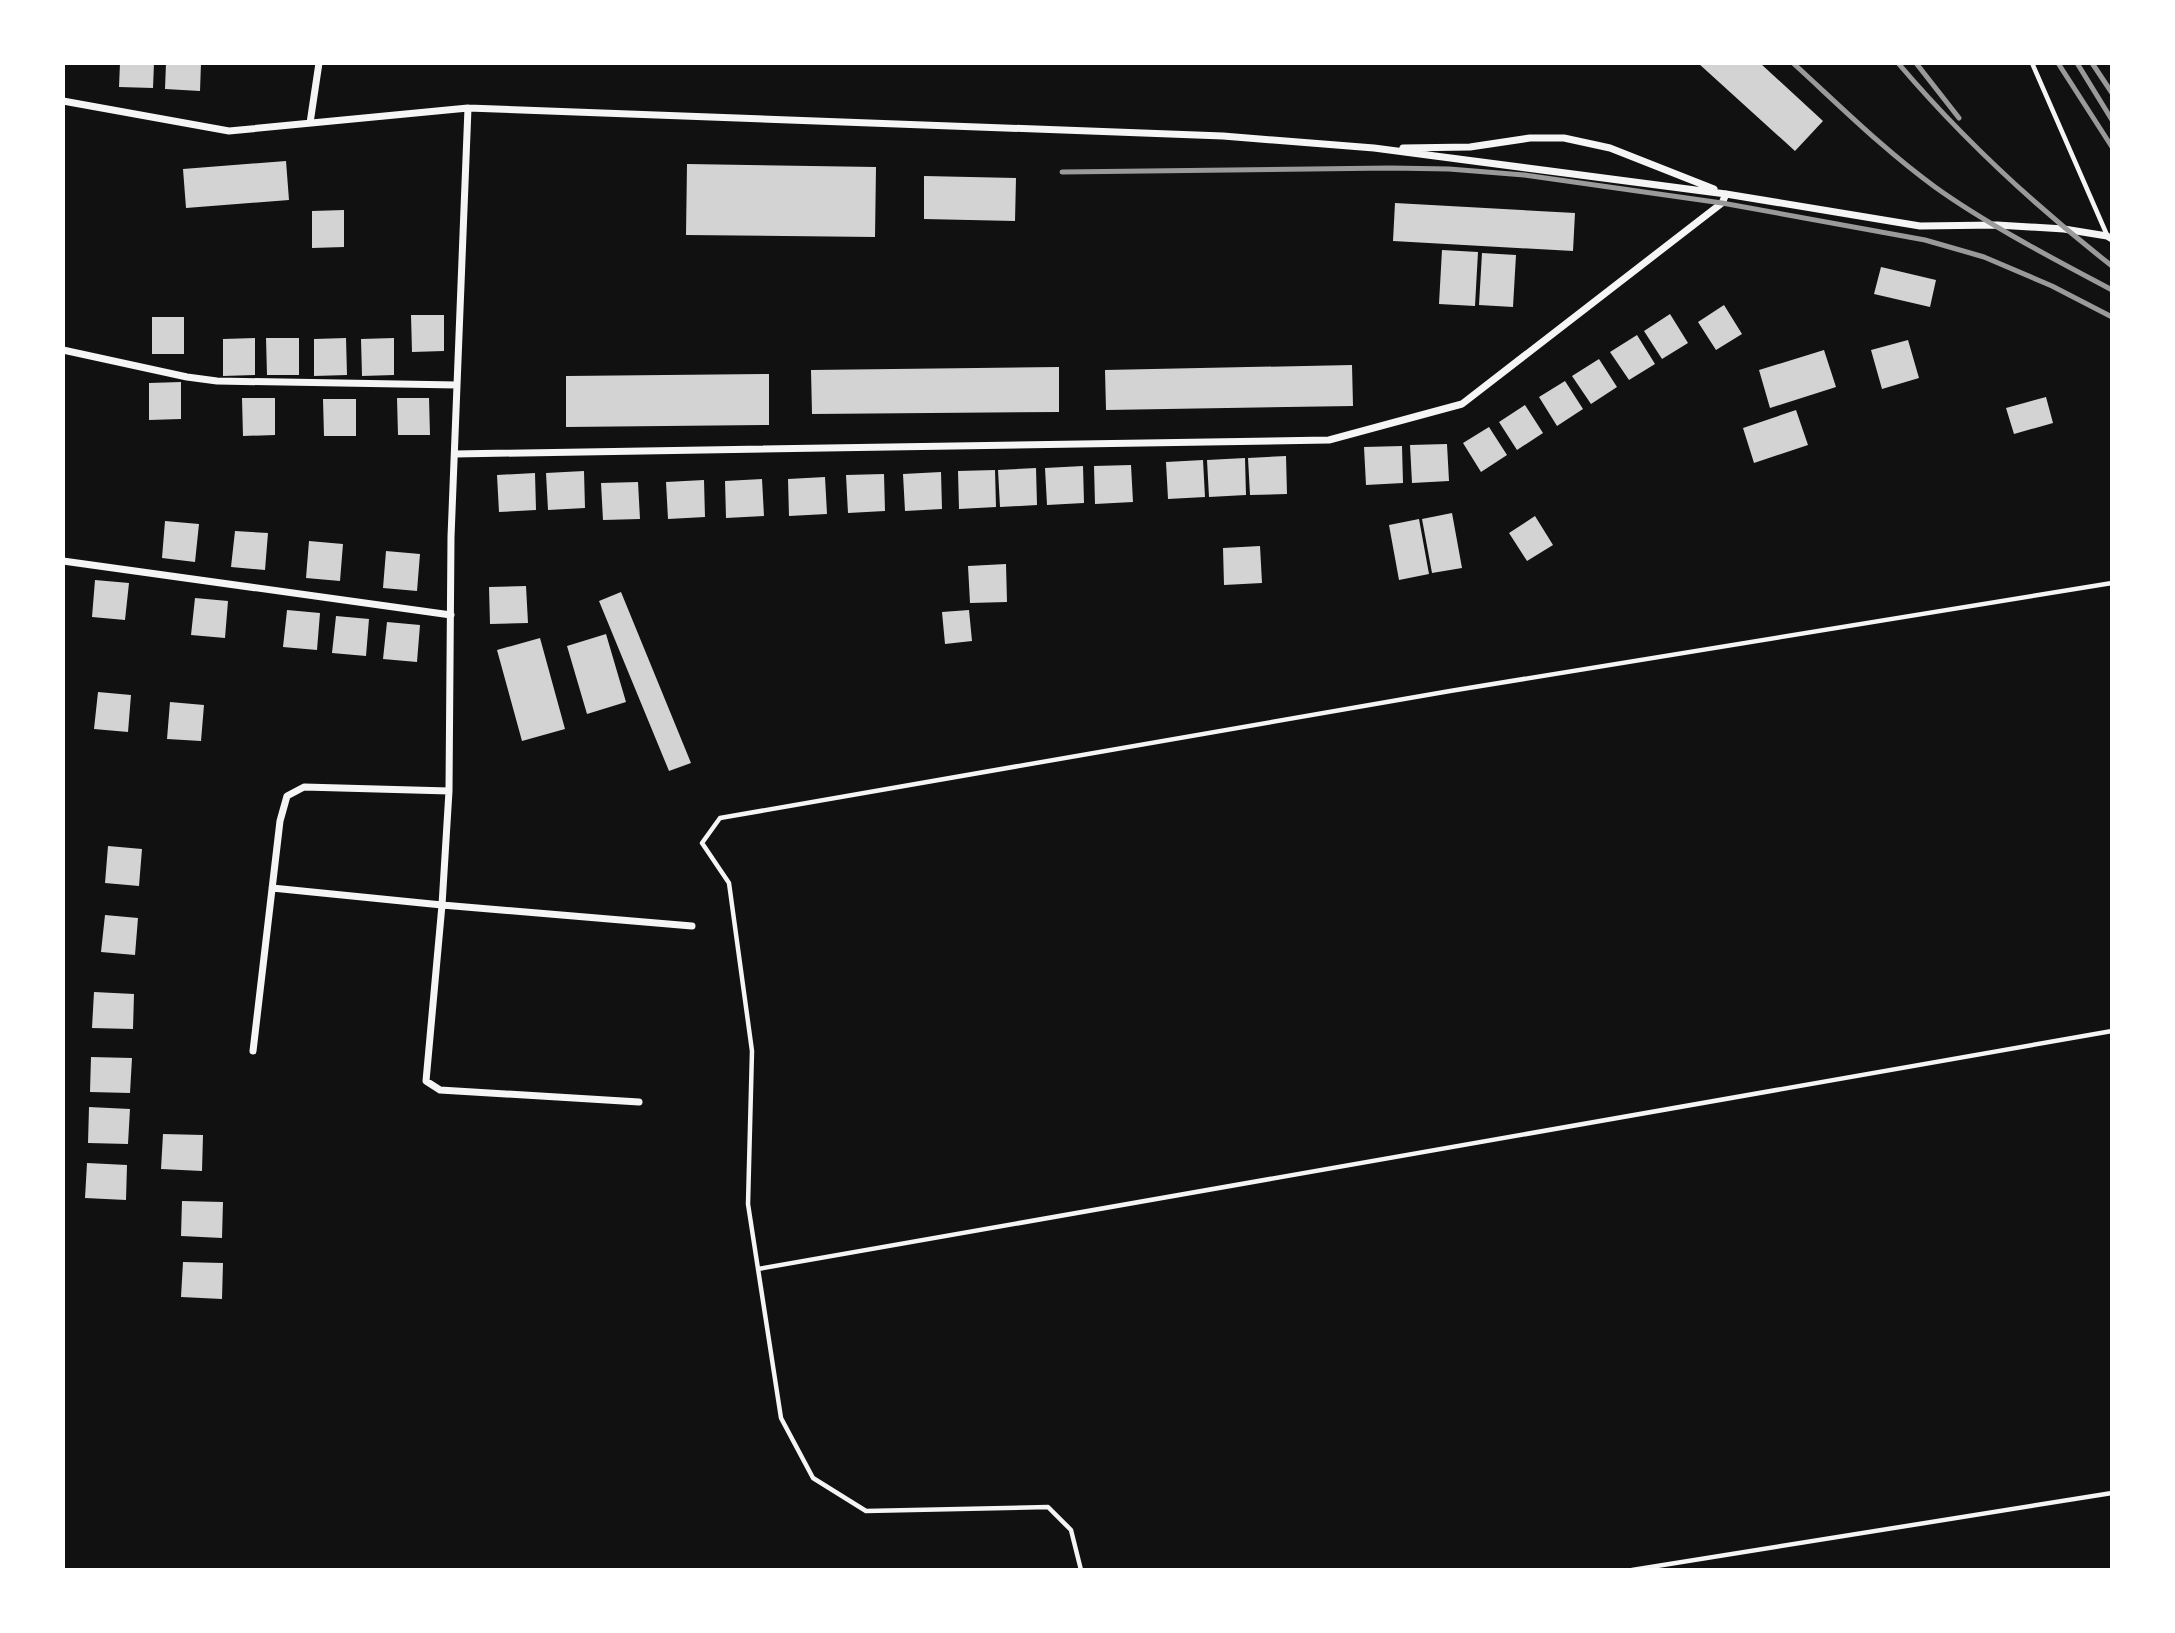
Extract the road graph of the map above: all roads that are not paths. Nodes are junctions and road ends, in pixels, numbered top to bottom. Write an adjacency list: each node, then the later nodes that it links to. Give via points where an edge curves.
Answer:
1 (320, 63): 5 (street)
2 (2032, 63): 8 (lane)
3 (63, 101): 5 (street, via 229,131)
4 (468, 108): 5 (street); 6 (street, via 1223,136); 10 (street)
5 (310, 123)
6 (1374, 148): 7 (street); 7 (street, via 1470,147 1564,138 1610,148)
7 (1726, 194): 8 (street, via 1920,226 1997,225); 11 (street, via 1722,203 1462,404 1329,440)
8 (2110, 237)
9 (63, 350): 10 (street, via 217,381)
10 (457, 385): 11 (street)
11 (455, 454): 14 (street)
12 (63, 561): 14 (street)
13 (2112, 583): 22 (lane, via 720,818 702,843 729,883 752,1051 748,1204)
14 (451, 615): 15 (street)
15 (449, 792): 16 (street, via 304,787 287,796); 17 (street)
16 (272, 888): 17 (street); 20 (street)
17 (442, 905): 18 (street); 21 (street, via 426,1081 440,1090)
18 (692, 926)
19 (2112, 1031): 22 (lane)
20 (253, 1051)
21 (639, 1102)
22 (758, 1269): 24 (lane, via 781,1418 813,1478 866,1511 1048,1507 1071,1530)
23 (2112, 1493): 25 (lane)
24 (1081, 1570)
25 (1632, 1570)

